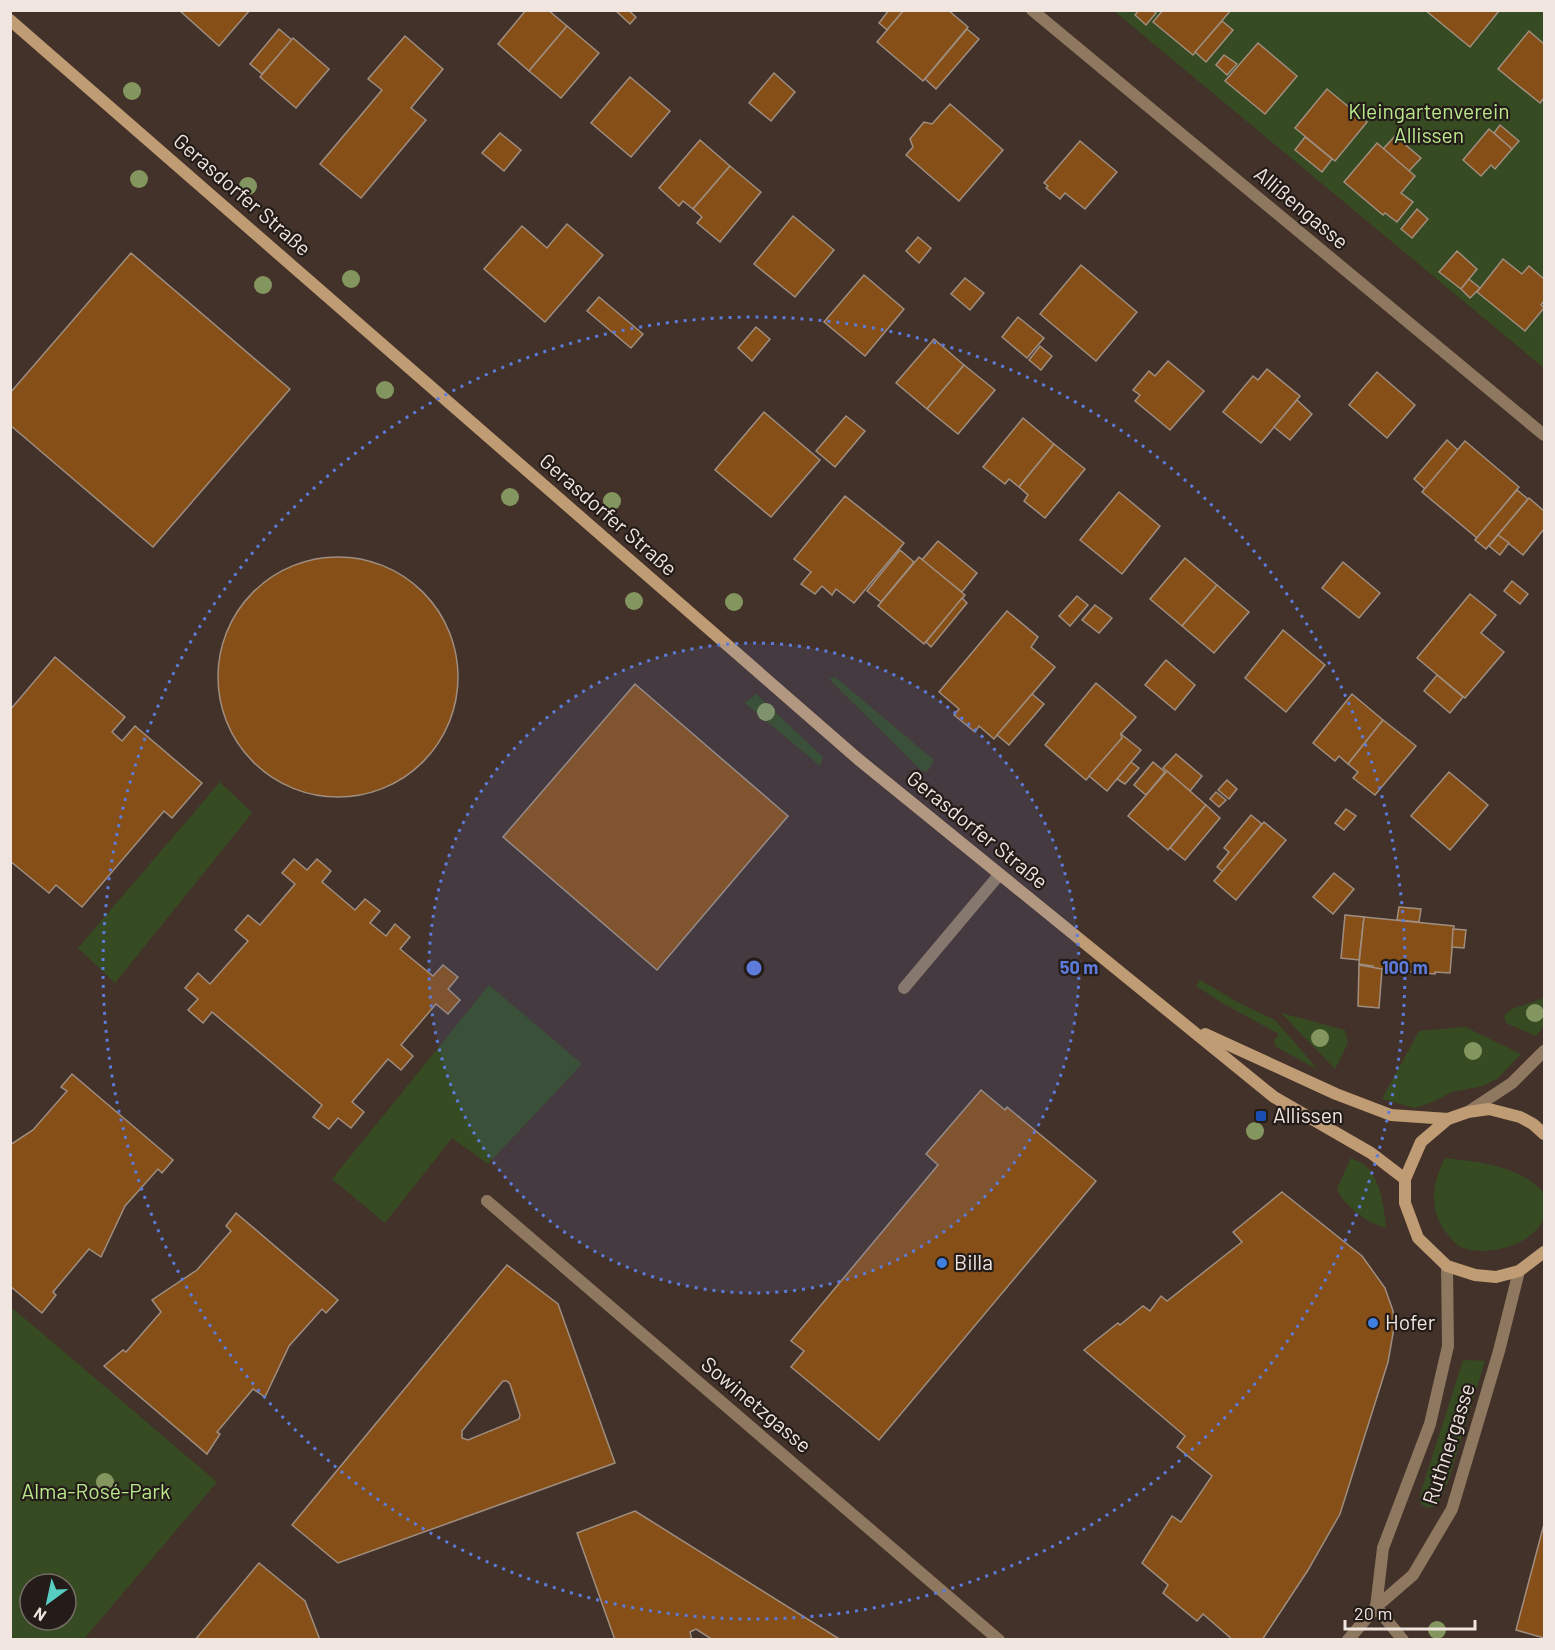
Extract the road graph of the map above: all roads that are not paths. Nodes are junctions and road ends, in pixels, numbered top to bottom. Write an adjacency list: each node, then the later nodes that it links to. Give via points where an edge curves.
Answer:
1 (1032, 10): 3 (street, Allißengasse)
2 (10, 20): 4 (main road, Gerasdorfer Straße, via 858,759)
3 (1545, 435)
4 (999, 875): 5 (street); 6 (main road, Gerasdorfer Straße)
5 (904, 988)
6 (1190, 1027): 9 (main road, Gerasdorfer Straße, via 1391,1115); 11 (main road, Gerasdorfer Straße, via 1274,1097 1371,1153)
7 (1545, 1051): 8 (street, via 1512,1083)
8 (1468, 1112): 9 (main road, Gerasdorfer Straße); 10 (main road, Gerasdorfer Straße, via 1489,1109 1520,1116)
9 (1448, 1119): 11 (main road, Gerasdorfer Straße, via 1421,1142)
10 (1545, 1134)
11 (1405, 1179): 16 (main road, Gerasdorfer Straße, via 1405,1203 1418,1238)
12 (487, 1201): 19 (street, Sowinetzgasse)
13 (1545, 1252): 15 (main road, Gerasdorfer Straße)
14 (1545, 1259): 15 (main road, Gerasdorfer Straße)
15 (1530, 1264): 17 (main road, Gerasdorfer Straße)
16 (1447, 1266): 17 (main road, Gerasdorfer Straße, via 1496,1277); 18 (street, Ruthnergasse, via 1448,1346 1430,1424 1383,1548)
17 (1519, 1271): 18 (street, Ruthnergasse, via 1452,1509 1413,1575)
18 (1376, 1607): 20 (street, Ruthnergasse); 21 (street)
19 (999, 1640)
20 (1348, 1640)
21 (1403, 1640)

